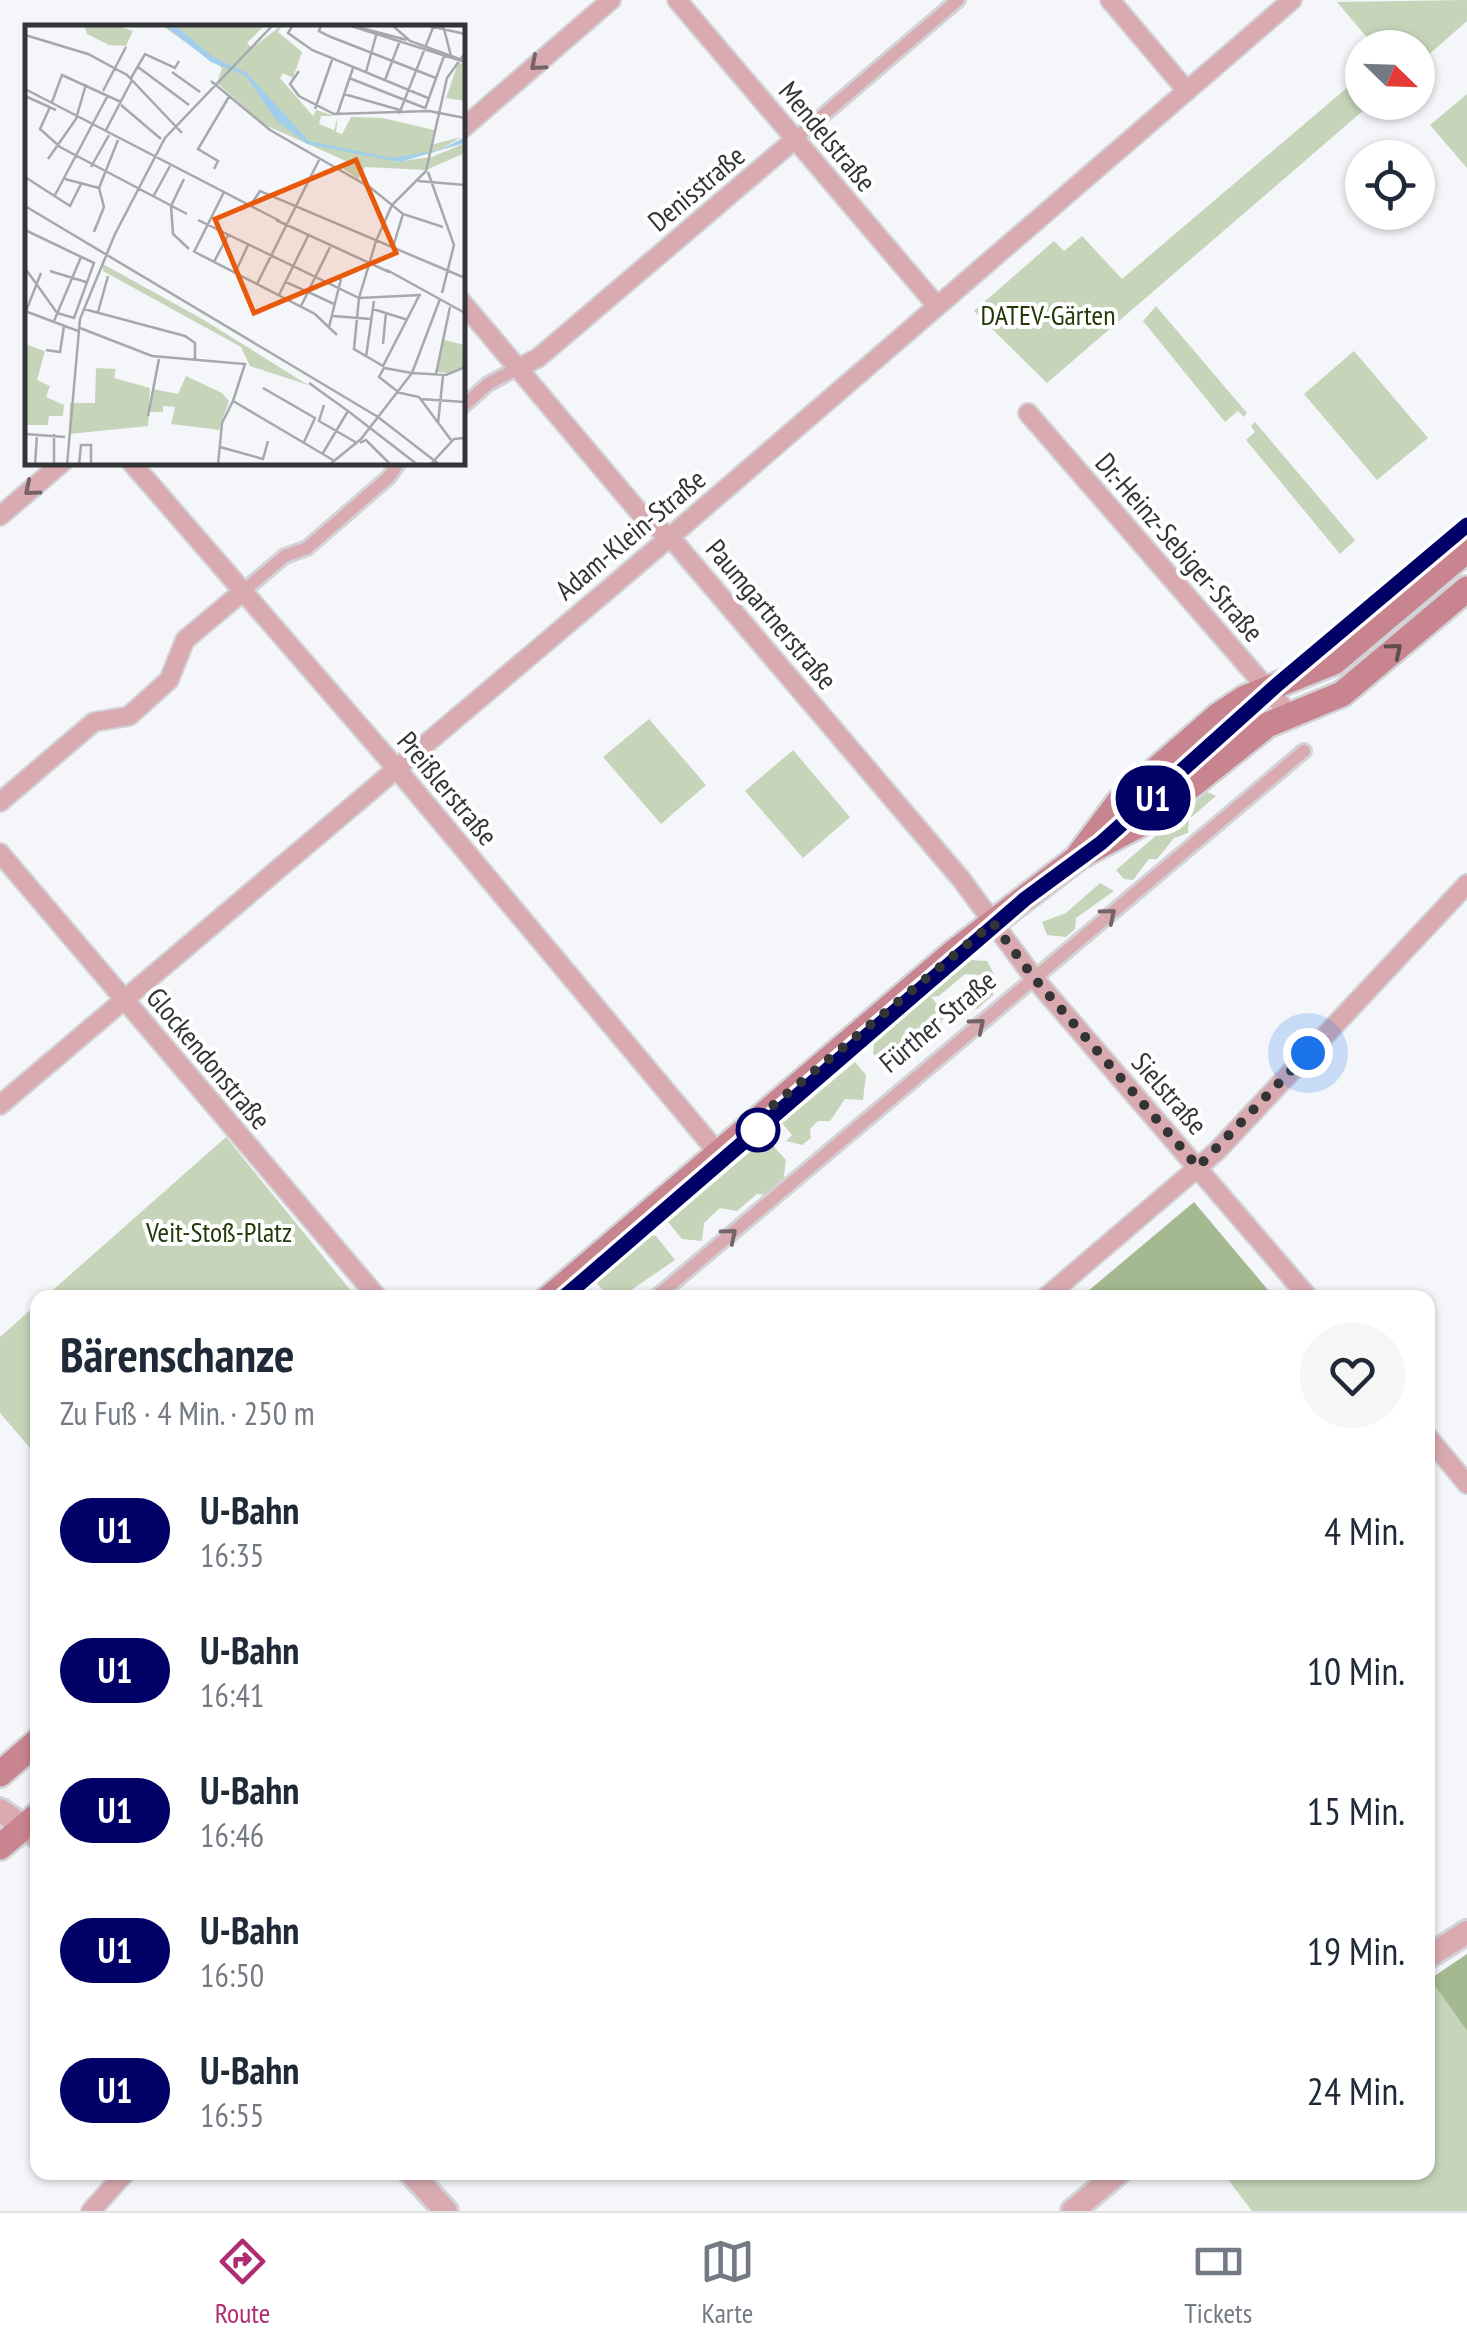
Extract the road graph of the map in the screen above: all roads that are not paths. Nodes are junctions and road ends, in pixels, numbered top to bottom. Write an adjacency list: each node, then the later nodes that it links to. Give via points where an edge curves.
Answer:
1 (611, 0): 7 (street, one-way to 7)
2 (676, 0): 8 (street, Mendelstraße)
3 (958, 0): 8 (street, Denisstraße)
4 (1110, 0): 6 (street)
5 (1292, 0): 6 (street, Adam-Klein-Straße)
6 (1187, 92): 10 (street, Adam-Klein-Straße)
7 (465, 126)
8 (794, 140): 10 (street, Mendelstraße); 11 (street, Denisstraße, via 538,358)
9 (465, 306): 11 (street, Paumgartnerstraße)
10 (937, 306): 18 (street, Adam-Klein-Straße)
11 (518, 368): 12 (street, Denisstraße); 18 (street, Paumgartnerstraße, via 644,520)
12 (465, 404)
13 (1028, 413): 22 (street, Dr.-Heinz-Sebiger-Straße)
14 (60, 465): 17 (street, one-way to 17)
15 (134, 465): 21 (street, Preißlerstraße)
16 (397, 465): 21 (street, via 307,548 286,556)
17 (0, 516)
18 (670, 537): 25 (street, Adam-Klein-Straße); 30 (street, Paumgartnerstraße)
19 (1467, 550): 22 (main road, Fürther Straße, via 1334,662)
20 (1467, 589): 23 (main road, Fürther Straße, one-way to 20, via 1342,694)
21 (242, 592): 25 (street, Preißlerstraße); 26 (street, via 185,640 169,680 129,716 94,722)
22 (1268, 690): 23 (street, Dr.-Heinz-Sebiger-Straße); 28 (main road, Fürther Straße, via 1228,708 1118,802)
23 (1291, 716): 28 (main road, Fürther Straße, via 1252,736 1148,820)
24 (1304, 751): 31 (street, Fürther Straße, one-way to 24)
25 (396, 768): 32 (street, Adam-Klein-Straße); 34 (street, Preißlerstraße)
26 (0, 802)
27 (0, 854): 32 (street, Glockendonstraße)
28 (1076, 858): 30 (main road, Fürther Straße)
29 (1467, 884): 35 (street)
30 (993, 923): 31 (street, Sielstraße); 34 (main road, Fürther Straße)
31 (1034, 978): 35 (street, Sielstraße); 38 (street, Fürther Straße, one-way to 31)
32 (124, 1000): 33 (street, Adam-Klein-Straße); 36 (street, Glockendonstraße)
33 (0, 1105)
34 (718, 1153): 37 (main road, Fürther Straße)
35 (1198, 1167): 39 (street); 40 (street, Sielstraße)
36 (371, 1290)
37 (558, 1290)
38 (664, 1290)
39 (1053, 1290)
40 (1302, 1290)
41 (1435, 1446): 42 (street)
42 (1467, 1484)
43 (30, 1748): 44 (main road)
44 (0, 1774)
45 (0, 1810): 46 (street)
46 (30, 1825)
47 (30, 1828): 48 (main road)
48 (0, 1847)
49 (1467, 1932): 50 (street)
50 (1435, 1953)
51 (120, 2180): 54 (street)
52 (417, 2180): 55 (street)
53 (1110, 2180): 56 (street)
54 (96, 2209)
55 (446, 2211)
56 (1072, 2211)

